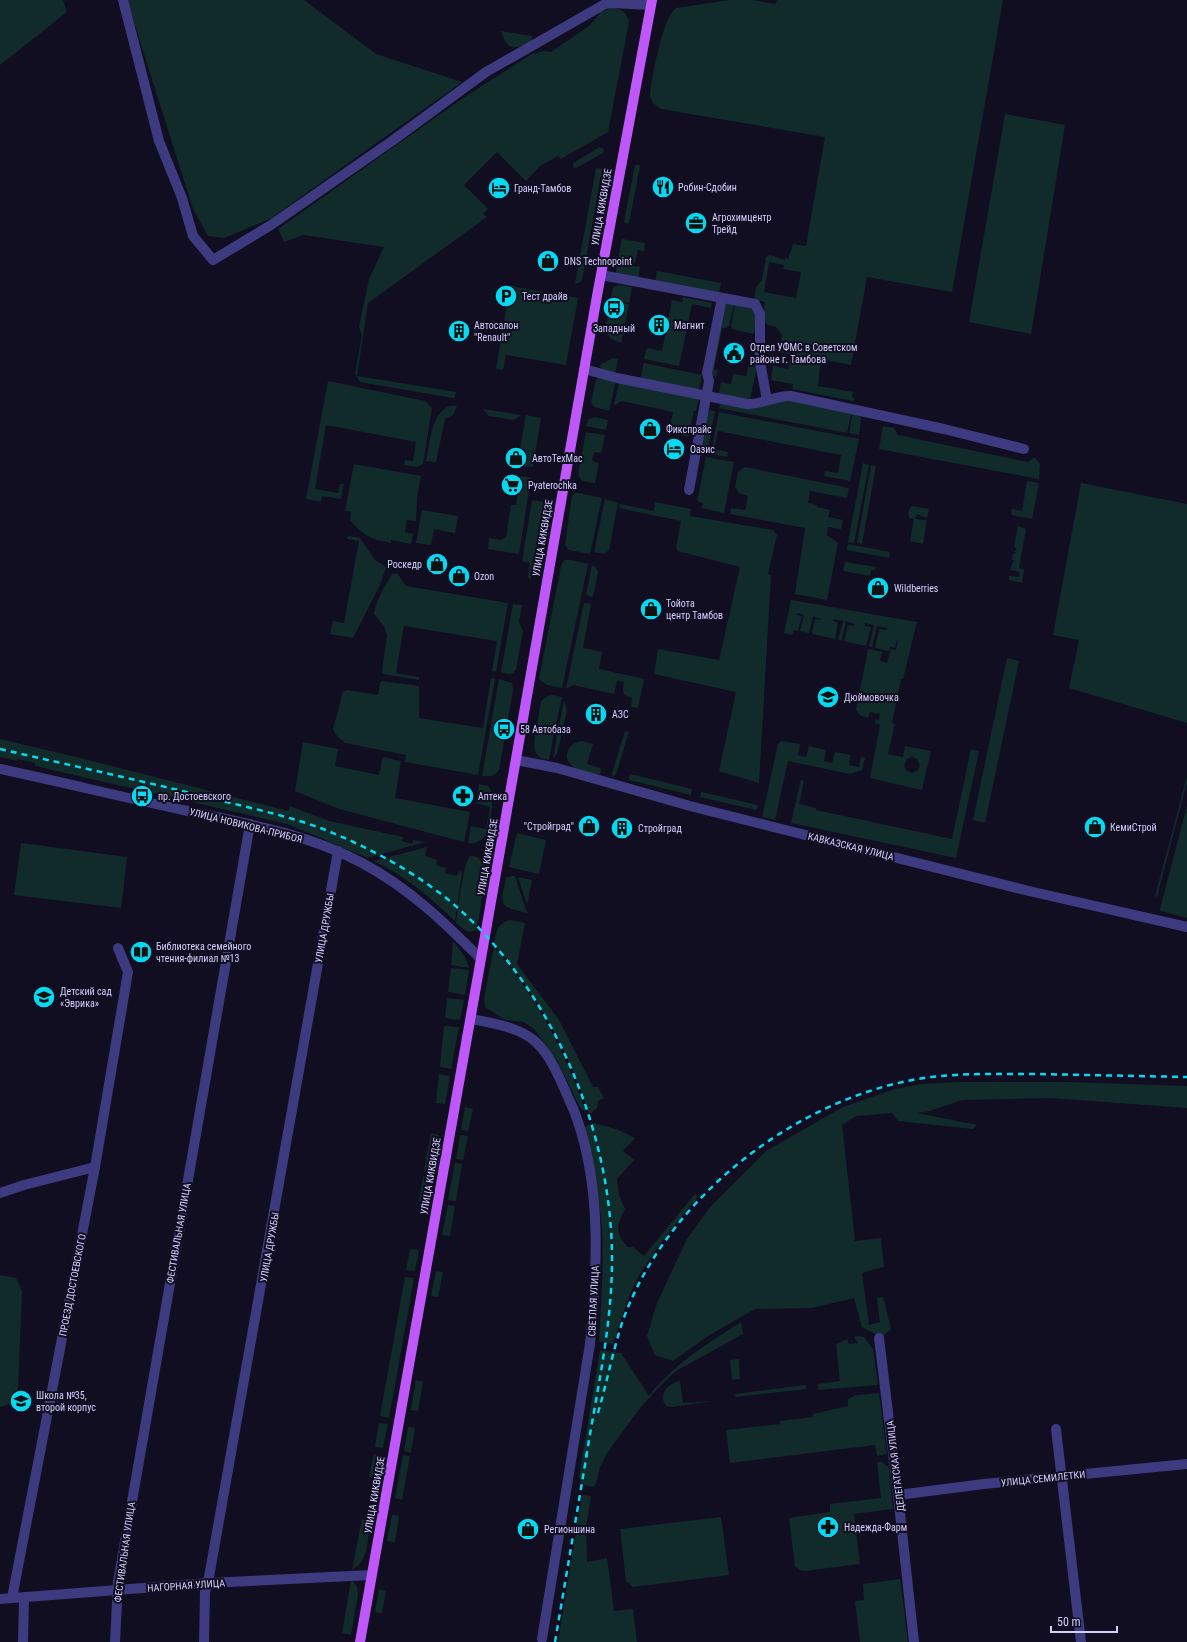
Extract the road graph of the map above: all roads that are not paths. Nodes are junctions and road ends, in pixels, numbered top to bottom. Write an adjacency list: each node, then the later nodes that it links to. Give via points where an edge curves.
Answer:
1 (123, 0): 2 (street, via 159,141 182,198 193,236 212,260 278,220 486,72 605,4)
2 (651, 2): 3 (main road, УЛИЦА КИКВИДЗЕ)
3 (601, 275): 4 (street); 5 (main road, УЛИЦА КИКВИДЗЕ)
4 (722, 298): 6 (street, via 707,373 710,381); 7 (street, via 752,302 759,310 760,362)
5 (584, 369): 6 (street); 10 (main road, УЛИЦА КИКВИДЗЕ)
6 (706, 396): 7 (street, via 747,404); 9 (street)
7 (767, 400): 8 (street, via 791,396)
8 (1024, 449)
9 (689, 490)
10 (516, 760): 14 (street, КАВКАЗСКАЯ УЛИЦА, via 557,768 690,806 1023,890); 16 (main road, УЛИЦА КИКВИДЗЕ)
11 (0, 769): 12 (street, УЛИЦА НОВИКОВА-ПРИБОЯ)
12 (250, 824): 13 (street, УЛИЦА НОВИКОВА-ПРИБОЯ, via 289,833); 27 (street, ФЕСТИВАЛЬНАЯ УЛИЦА)
13 (338, 852): 16 (street, УЛИЦА НОВИКОВА-ПРИБОЯ, via 362,862 413,895 433,911); 26 (street, УЛИЦА ДРУЖБЫ)
14 (1187, 927)
15 (118, 948): 18 (street, ПРОЕЗД ДОСТОЕВСКОГО, via 128,972)
16 (481, 959): 17 (main road, УЛИЦА КИКВИДЗЕ)
17 (471, 1019): 25 (main road, УЛИЦА КИКВИДЗЕ); 31 (street, СВЕТЛАЯ УЛИЦА, via 508,1027 522,1033 538,1044 548,1058 577,1119 593,1197 595,1280 589,1351)
18 (95, 1167): 19 (street); 28 (street, ПРОЕЗД ДОСТОЕВСКОГО)
19 (0, 1193)
20 (879, 1338): 24 (street, ДЕЛЕГАТСКАЯ УЛИЦА)
21 (1056, 1429): 23 (street)
22 (1187, 1464): 23 (street, УЛИЦА СЕМИЛЕТКИ)
23 (1062, 1477): 24 (street, УЛИЦА СЕМИЛЕТКИ); 37 (street)
24 (898, 1495): 36 (street, ДЕЛЕГАТСКАЯ УЛИЦА)
25 (371, 1575): 26 (street, НАГОРНАЯ УЛИЦА); 35 (main road, УЛИЦА КИКВИДЗЕ)
26 (208, 1583): 27 (street, НАГОРНАЯ УЛИЦА); 34 (street, УЛИЦА ДРУЖБЫ, via 205,1592)
27 (117, 1589): 29 (street, НАГОРНАЯ УЛИЦА); 33 (street, ФЕСТИВАЛЬНАЯ УЛИЦА)
28 (12, 1598): 29 (street, НАГОРНАЯ УЛИЦА); 30 (street, НАГОРНАЯ УЛИЦА)
29 (24, 1598): 32 (street)
30 (0, 1599)
31 (542, 1639)
32 (23, 1642)
33 (115, 1642)
34 (204, 1642)
35 (360, 1642)
36 (914, 1642)
37 (1082, 1642)

